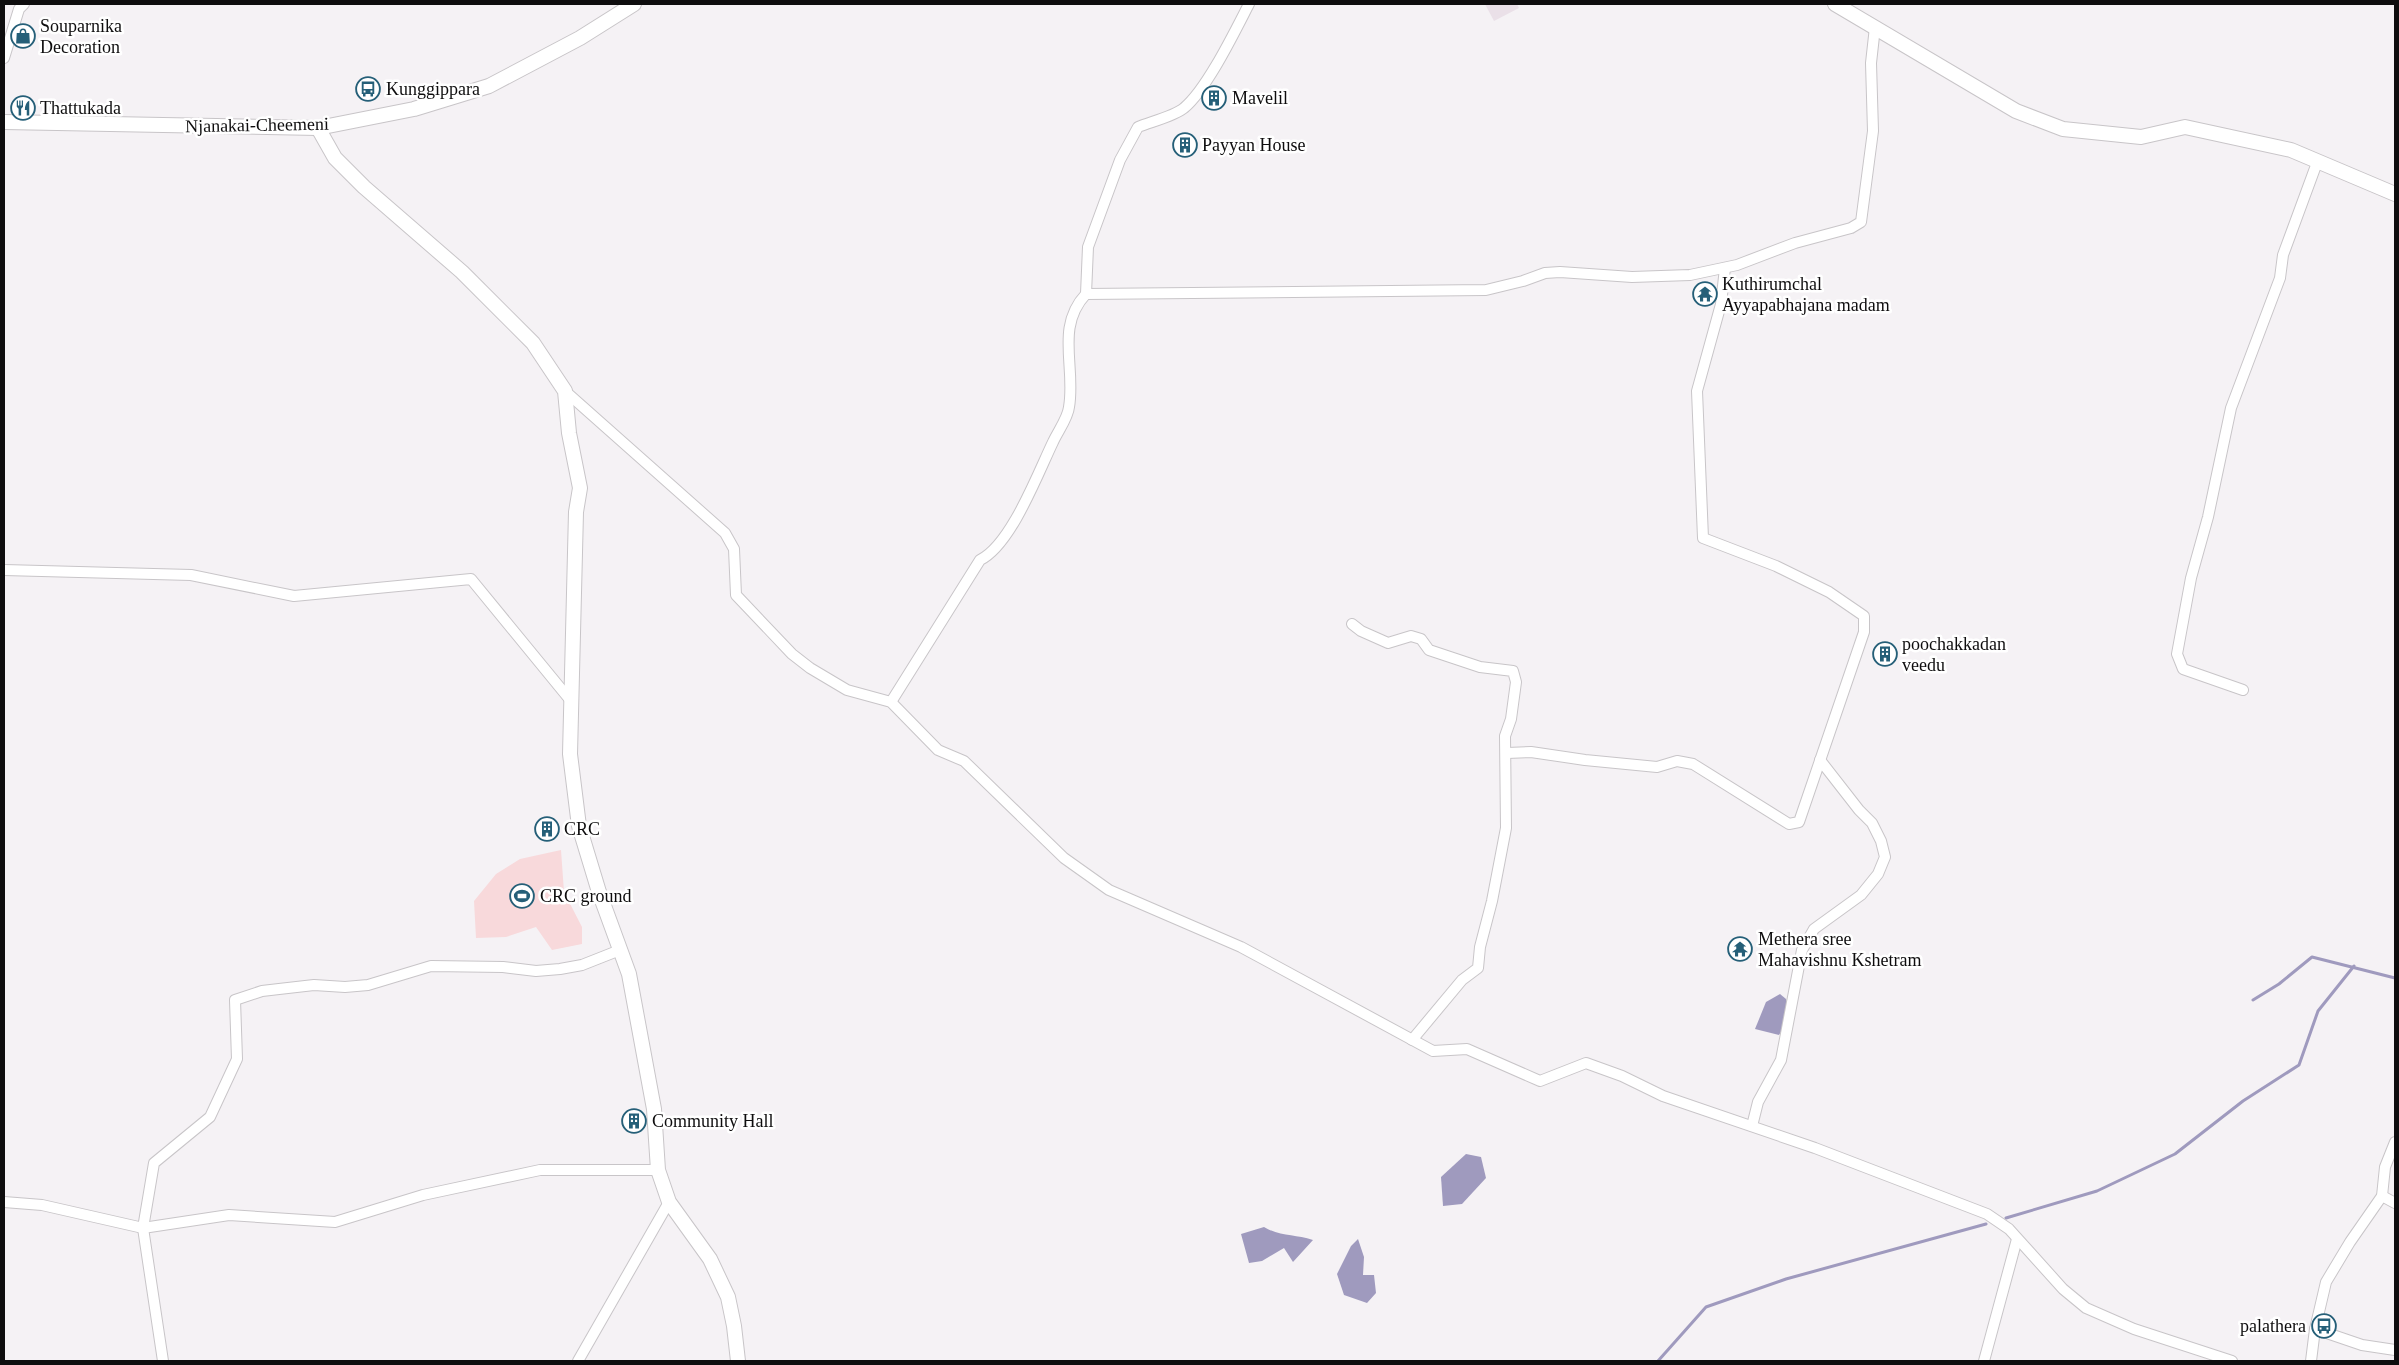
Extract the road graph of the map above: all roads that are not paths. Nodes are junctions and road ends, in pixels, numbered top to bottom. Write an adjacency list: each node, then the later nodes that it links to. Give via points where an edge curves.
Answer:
1 (24, 4): 6 (street, via 19,9)
2 (634, 4): 8 (street, Njanakai-Cheemeni, via 580,38 489,86 414,109)
3 (1249, 4): 12 (street, via 1205,82 1184,109 1138,127 1120,160 1088,247)
4 (1835, 4): 5 (street)
5 (1875, 28): 9 (street, via 2016,111 2063,129 2141,137 2185,127 2291,150); 11 (street, via 1871,63 1873,131 1861,222)
6 (4, 58)
7 (4, 122): 8 (street, Njanakai-Cheemeni)
8 (318, 128): 13 (street, via 335,158 462,272 534,344)
9 (2318, 160): 10 (street); 16 (street, via 2283,255 2280,278 2231,408 2208,517 2191,578 2177,654 2183,669)
10 (2395, 194)
11 (1725, 268): 12 (street, via 1690,275 1632,277 1546,273 1486,290); 20 (street, via 1721,304 1697,391 1703,538 1776,566 1829,592 1864,616 1864,632)
12 (1086, 294): 18 (street, via 1076,304 1069,320 1069,408 1016,519 988,555 980,560)
13 (565, 391): 17 (street, via 580,488 576,512); 18 (street, via 725,533 734,549 736,595 792,654 847,690)
14 (4, 570): 17 (street, via 191,574 294,596 471,578)
15 (1352, 624): 19 (street, via 1388,643 1412,636 1421,639 1429,650 1480,667 1513,671 1516,682 1505,736)
16 (2243, 690)
17 (570, 701): 21 (street, via 570,754 579,826)
18 (891, 702): 22 (street, via 938,750 964,761 1064,858 1110,890 1241,947)
19 (1506, 753): 20 (street, via 1531,752 1657,767 1677,761 1693,764 1789,824 1799,822); 22 (street, via 1506,828 1478,968 1462,980)
20 (1820, 760): 23 (street, via 1858,810 1872,823 1885,857 1878,874 1861,895 1814,929 1802,950 1781,1060 1758,1102)
21 (620, 950): 25 (street, via 629,974 645,1055 654,1109); 30 (street, via 582,965 560,969 536,971 430,966 368,985 279,988 262,990 235,1000 237,1058 210,1116 154,1163)
22 (1412, 1040): 23 (street, via 1433,1051 1467,1049 1540,1081 1586,1063 1663,1096)
23 (1752, 1126): 31 (street, via 1987,1214 2009,1229)
24 (2395, 1142): 26 (street, via 2385,1167)
25 (658, 1170): 28 (street); 30 (street, via 540,1170 423,1196 336,1222 229,1215)
26 (2382, 1196): 29 (street); 32 (street, via 2326,1282)
27 (4, 1202): 30 (street, via 42,1205)
28 (669, 1202): 35 (street); 36 (street, via 710,1259 728,1298)
29 (2395, 1203)
30 (143, 1228): 34 (street)
31 (2017, 1239): 37 (street); 38 (street, via 2062,1290 2086,1308 2134,1329)
32 (2315, 1329): 33 (street, via 2362,1345); 39 (street)
33 (2395, 1350)
34 (163, 1361)
35 (578, 1361)
36 (738, 1361)
37 (1984, 1361)
38 (2232, 1361)
39 (2311, 1361)

